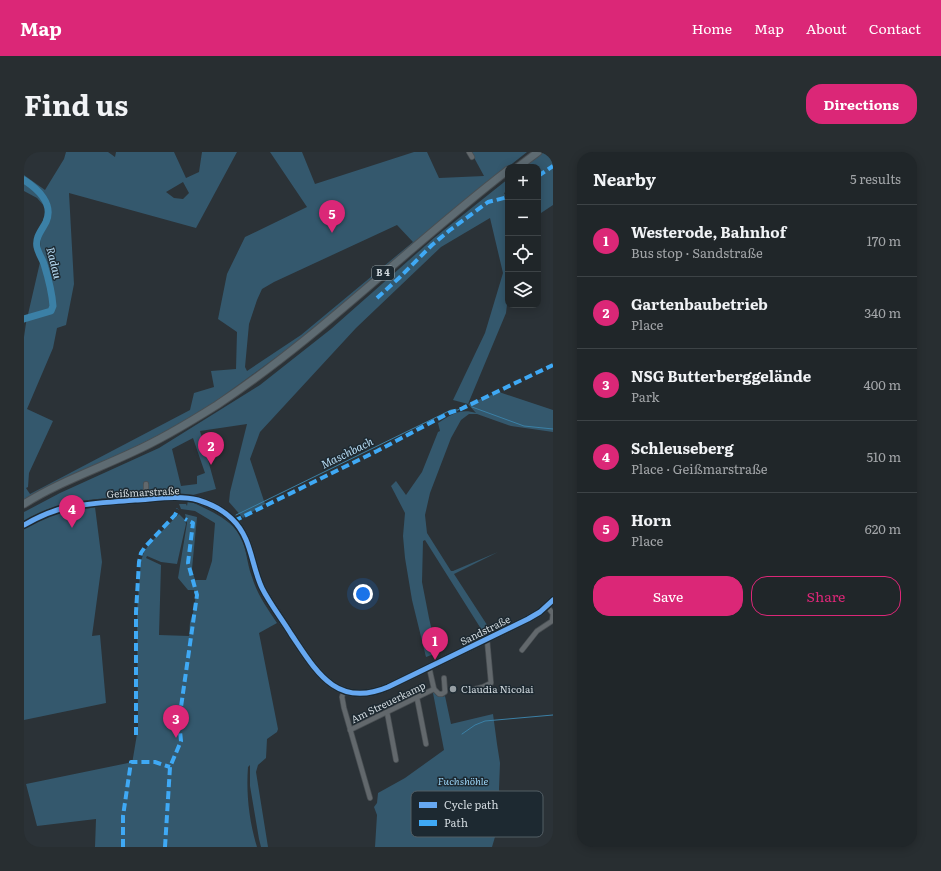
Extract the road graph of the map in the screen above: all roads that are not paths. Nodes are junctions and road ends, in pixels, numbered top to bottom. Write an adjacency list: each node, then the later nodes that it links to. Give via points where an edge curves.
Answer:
1 (531, 152): 3 (highway)
2 (538, 152): 4 (highway)
3 (516, 164)
4 (522, 164)
5 (504, 176): 6 (highway, B 4, via 279,365 209,414)
6 (135, 453): 9 (highway, B 4); 10 (highway, B 4)
7 (146, 484): 8 (street, Geißmarstraße)
8 (146, 500): 11 (street, Geißmarstraße, via 69,507); 12 (street, Geißmarstraße, via 198,500 213,505 226,514 234,521 247,541)
9 (24, 504)
10 (24, 509)
11 (24, 525)
12 (262, 588): 21 (street, Sandstraße, via 316,670 327,682)
13 (553, 600): 14 (street, Sandstraße)
14 (547, 606): 15 (street, Sandstraße, via 528,619); 16 (street, via 553,614 552,621 537,631)
15 (487, 639): 17 (street, Sandstraße); 19 (street, via 491,683)
16 (522, 650)
17 (429, 667): 20 (street); 21 (street, Sandstraße, via 376,691 360,693)
18 (444, 678): 20 (street, via 445,692 439,694)
19 (475, 688)
20 (434, 689): 22 (street, Am Streuerkamp)
21 (344, 690): 24 (street, Am Streuerkamp, via 342,702)
22 (416, 698): 23 (street, Am Streuerkamp); 25 (street)
23 (386, 712): 24 (street, Am Streuerkamp); 26 (street)
24 (350, 730): 27 (street, Am Streuerkamp)
25 (426, 744)
26 (396, 760)
27 (370, 798)

